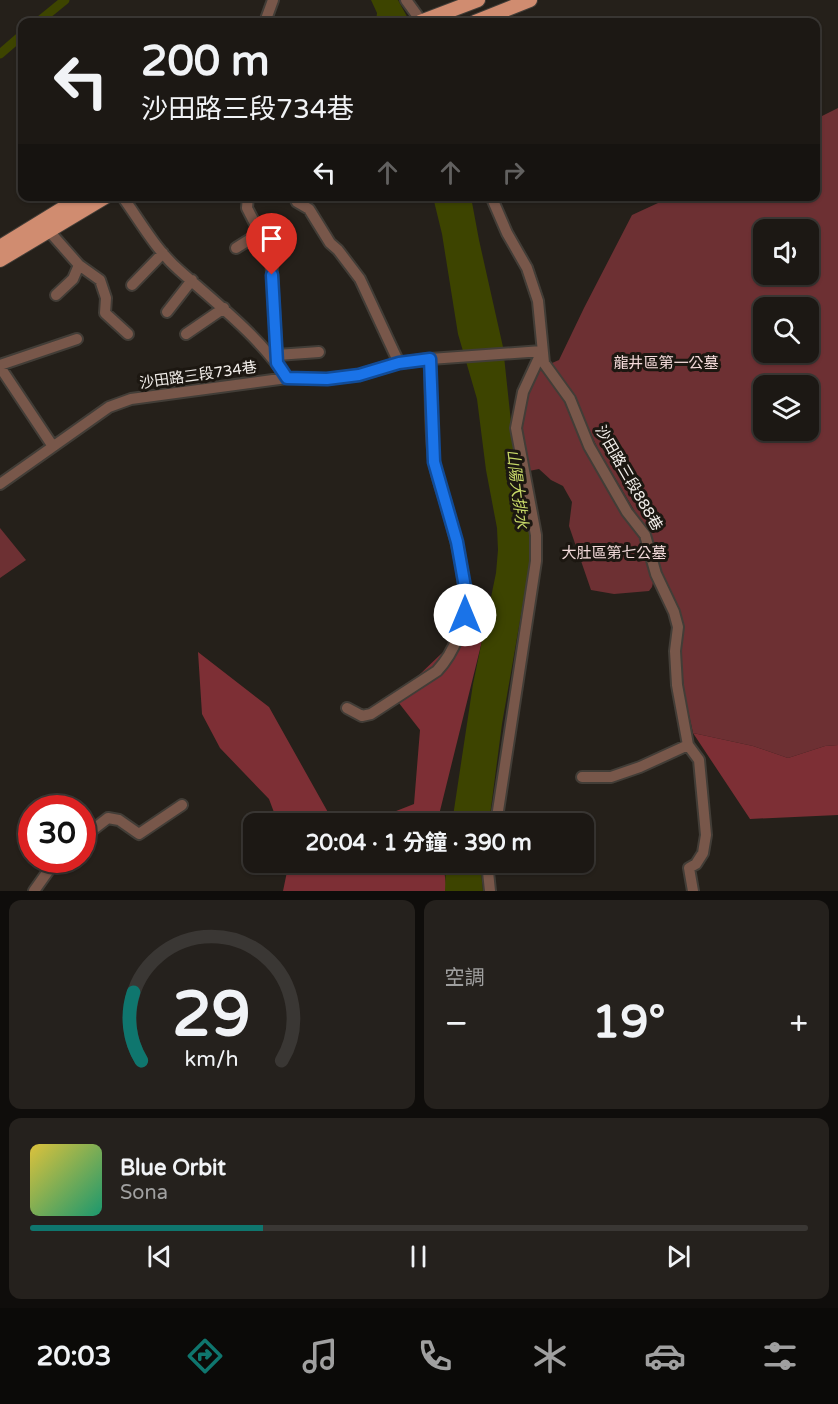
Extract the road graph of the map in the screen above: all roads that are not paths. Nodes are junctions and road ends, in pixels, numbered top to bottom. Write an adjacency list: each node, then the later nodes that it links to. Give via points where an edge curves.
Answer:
1 (273, 0): 5 (street)
2 (406, 0): 6 (street)
3 (478, 0): 7 (main road)
4 (530, 0): 8 (main road)
5 (267, 18)
6 (418, 18)
7 (431, 18)
8 (485, 18)
9 (75, 201): 17 (main road)
10 (99, 201): 15 (main road)
11 (126, 201): 19 (street)
12 (248, 201): 16 (street)
13 (296, 201): 34 (street, via 309,208 330,243 360,279)
14 (493, 201): 30 (street, via 527,268 538,301)
15 (49, 231): 20 (main road); 21 (street)
16 (260, 233): 18 (street); 32 (street, via 271,255)
17 (0, 248)
18 (236, 248)
19 (163, 253): 22 (street); 23 (street)
20 (0, 260)
21 (79, 266): 24 (street, via 73,279); 27 (street, via 100,280 106,298 105,313)
22 (192, 280): 25 (street); 26 (street)
23 (132, 285)
24 (56, 295)
25 (224, 308): 28 (street); 32 (street)
26 (166, 312)
27 (128, 334)
28 (186, 334)
29 (77, 339): 35 (street)
30 (542, 351): 33 (street, 沙田路三段734巷); 40 (street, 沙田路三段888巷, via 544,363 570,399 589,446 645,535 656,574 674,612 678,627 677,685); 43 (street, via 523,392 516,428 536,535 536,561)
31 (319, 352): 32 (street)
32 (277, 359): 36 (street)
33 (430, 359): 34 (street, 沙田路三段734巷); 39 (street, via 434,462 457,542 466,593 465,615 454,646 437,671 371,714 362,716)
34 (399, 363): 36 (street, 沙田路三段734巷, via 359,375)
35 (0, 366): 37 (street)
36 (287, 378): 37 (street, 沙田路三段734巷, via 131,399 109,407)
37 (52, 445): 38 (street, 沙田路三段734巷)
38 (0, 484)
39 (347, 708)
40 (688, 745): 41 (street, via 610,777); 49 (street, 沙田路三段888巷, via 699,760 706,836 703,853 689,868)
41 (582, 777)
42 (182, 805): 44 (street, via 139,834 119,820 108,818)
43 (498, 813)
44 (96, 827)
45 (47, 873): 47 (street)
46 (488, 873): 48 (street)
47 (34, 891)
48 (490, 891)
49 (693, 891)

